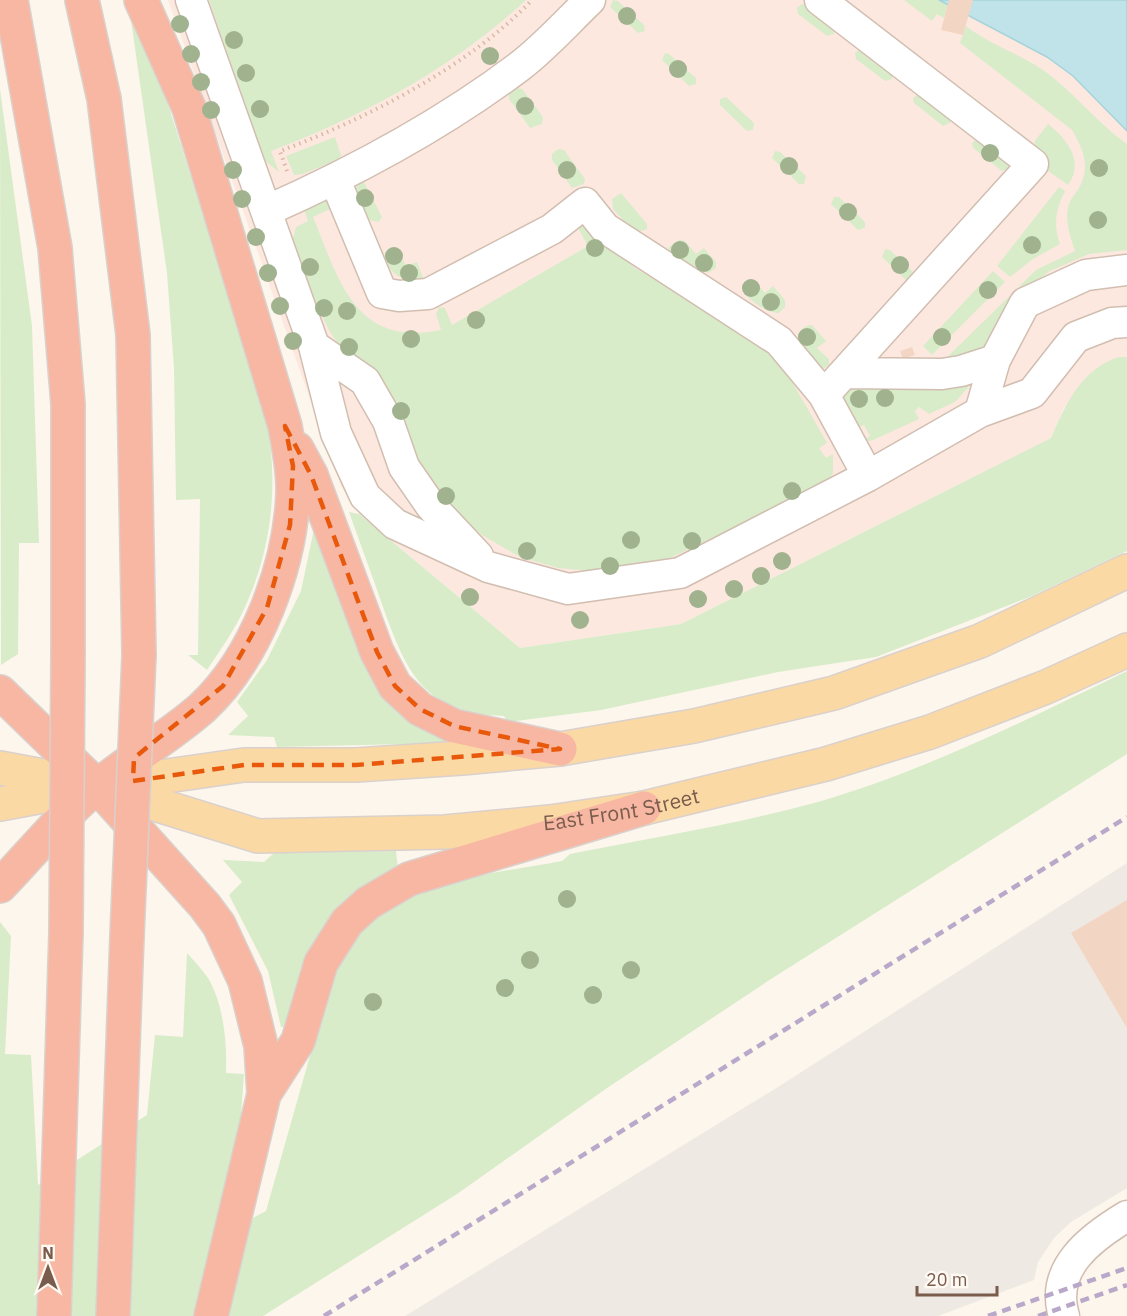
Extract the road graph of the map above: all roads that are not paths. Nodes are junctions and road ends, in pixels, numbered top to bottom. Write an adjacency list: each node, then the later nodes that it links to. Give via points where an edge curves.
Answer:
1 (11, 0): 31 (highway, bridge, via 57,270 68,404 66,932)
2 (82, 0): 32 (highway, bridge, via 104,99 133,335 139,655)
3 (141, 0): 16 (highway, via 189,108)
4 (191, 0): 8 (street)
5 (590, 0): 7 (street, via 521,65 433,124)
6 (820, 0): 13 (street, via 1033,164)
7 (335, 180): 8 (street); 14 (street, via 382,293 428,294 552,229 585,203 605,228 779,340)
8 (266, 211): 11 (street)
9 (1127, 270): 12 (street, via 1086,275 1025,303)
10 (1127, 322): 15 (street, via 1112,323 1076,338 1032,393)
11 (314, 346): 18 (street, via 365,381 388,421 404,467 431,506); 18 (street, via 336,433 365,496 395,524)
12 (995, 360): 13 (street, via 942,374); 15 (street)
13 (844, 373): 14 (street)
14 (824, 395): 17 (street)
15 (980, 412): 17 (street)
16 (285, 426): 22 (highway, via 311,475 377,652 395,686 420,709 454,726); 24 (highway, via 293,466 286,550 267,608 243,655 223,686 201,708)
17 (868, 476): 18 (street, via 680,573 568,589)
18 (488, 567)
19 (1127, 572): 22 (main road, East Front Street, via 980,641 834,693 694,726)
20 (1127, 650): 26 (main road, East Front Street, via 1046,687 930,732 815,767)
21 (0, 692): 24 (highway)
22 (560, 749): 24 (main road, East Front Street, via 356,765 244,765)
23 (0, 768): 24 (main road)
24 (97, 786): 25 (main road, East Front Street); 26 (main road, East Front Street, via 258,836 445,832); 27 (highway); 28 (highway, via 219,926 245,981 254,1014)
25 (0, 804)
26 (644, 808): 28 (highway, via 409,879 368,903 347,922 321,963 298,1041)
27 (0, 886)
28 (264, 1094): 33 (highway)
29 (1127, 1216): 30 (street, via 1094,1237 1072,1260)
30 (1063, 1303)
31 (54, 1316)
32 (113, 1316)
33 (212, 1316)

